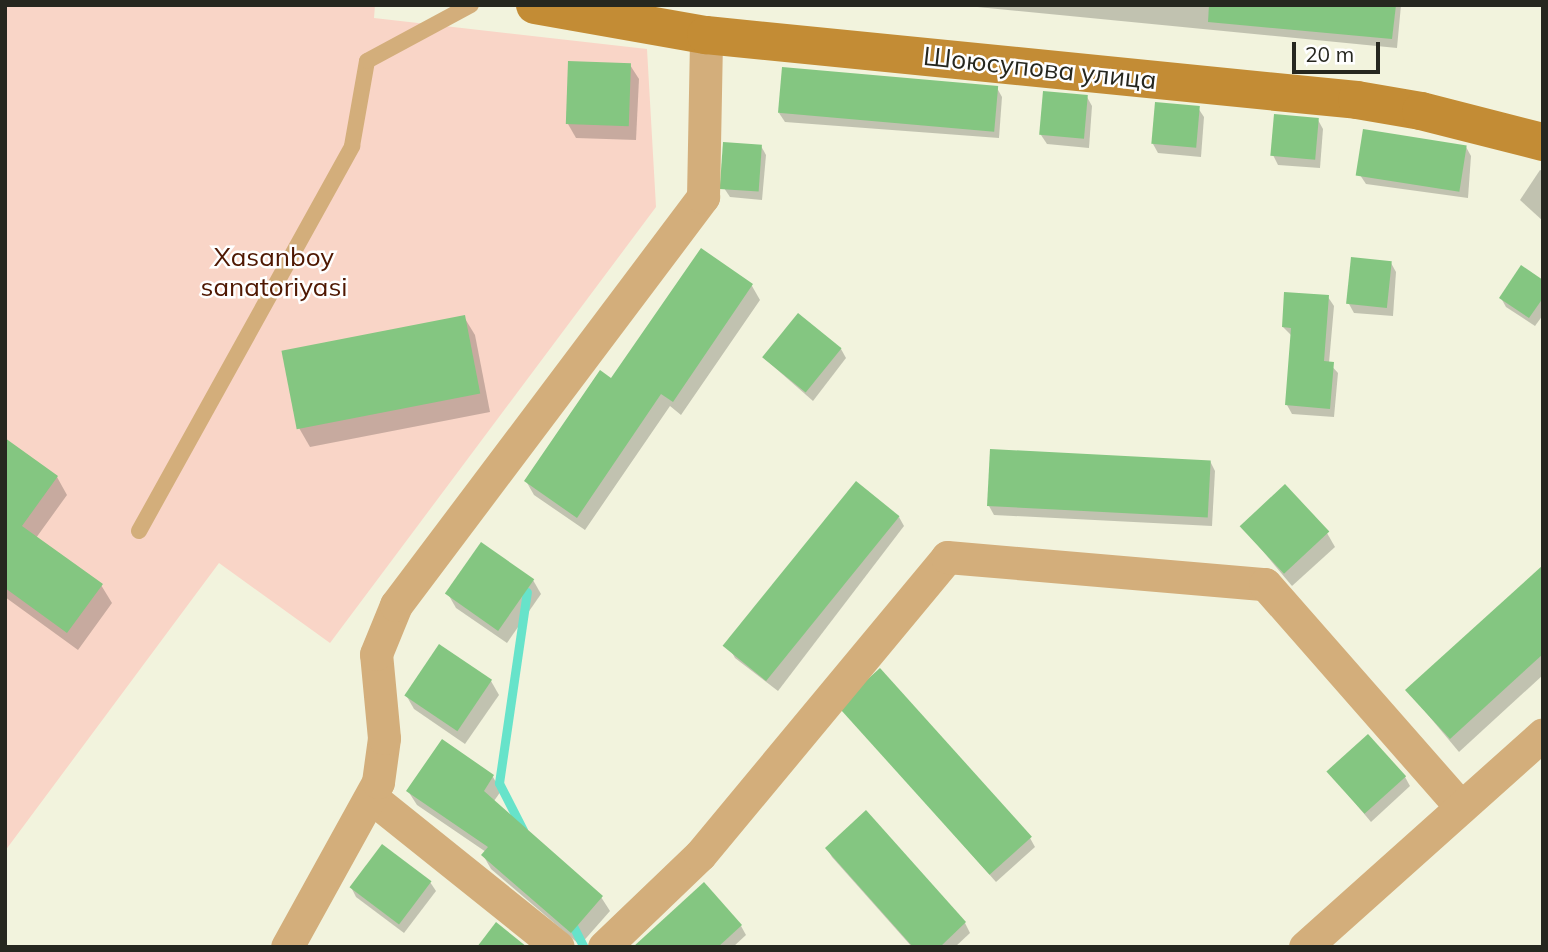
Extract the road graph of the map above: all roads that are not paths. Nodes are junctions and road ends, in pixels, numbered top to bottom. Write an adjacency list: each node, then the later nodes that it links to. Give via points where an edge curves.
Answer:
1 (471, 5): 6 (lane, via 367,61 352,146)
2 (535, 5): 3 (street, Шоюсупова улица)
3 (585, 11): 4 (street, Шоюсупова улица)
4 (706, 35): 5 (street, Шоюсупова улица, via 1357,100); 8 (street, via 703,197 396,606 376,654 384,738)
5 (1543, 142)
6 (139, 531)
7 (1543, 734): 9 (street)
8 (372, 798): 10 (street); 11 (street)
9 (1461, 807): 12 (street, via 1265,584 947,557 700,855); 13 (street)
10 (287, 947)
11 (558, 947)
12 (604, 947)
13 (1305, 947)

